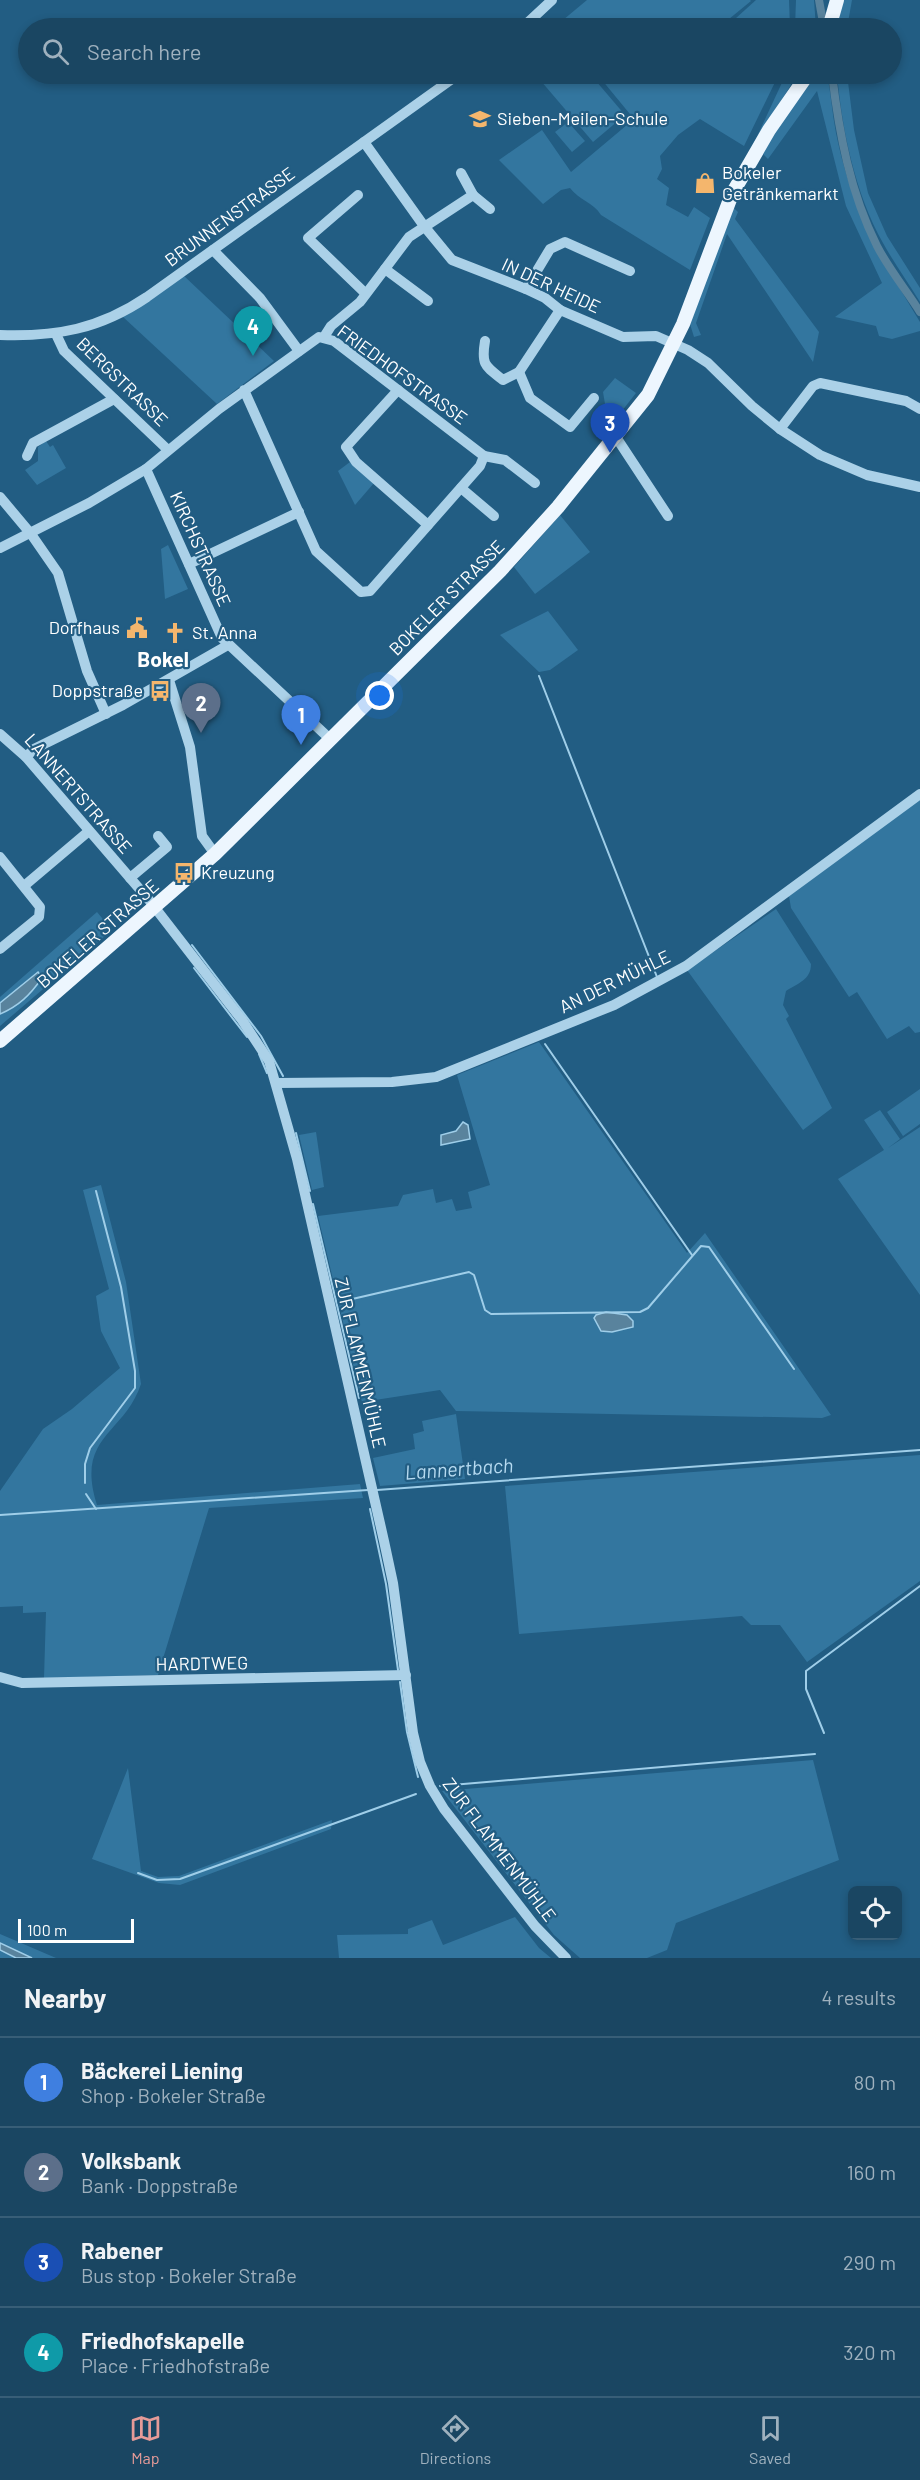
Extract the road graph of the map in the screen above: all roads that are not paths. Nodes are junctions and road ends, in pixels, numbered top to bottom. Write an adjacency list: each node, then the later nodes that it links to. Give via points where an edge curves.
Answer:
1 (552, 0): 2 (street)
2 (533, 18)
3 (445, 84): 5 (street, BRUNNENSTRASSE)
4 (801, 84): 22 (main road, BOKELER STRASSE, via 732,194)
5 (364, 142): 10 (street, IN DER HEIDE); 11 (street, BRUNNENSTRASSE)
6 (461, 173): 8 (street)
7 (358, 195): 15 (street, via 308,238)
8 (473, 195): 9 (street); 10 (street)
9 (490, 209)
10 (423, 226): 12 (street); 14 (street, IN DER HEIDE, via 452,260)
11 (213, 249): 18 (street, BRUNNENSTRASSE, via 118,314 92,326); 23 (street, via 260,298)
12 (385, 269): 15 (street); 16 (street)
13 (630, 271): 14 (street, via 565,242 550,249)
14 (526, 289): 17 (street, IN DER HEIDE)
15 (364, 293): 20 (street, via 360,302 331,326)
16 (428, 301)
17 (560, 310): 22 (street, IN DER HEIDE, via 623,337 656,336); 24 (street)
18 (56, 334): 19 (street, BRUNNENSTRASSE); 28 (street, BERGSTRASSE, via 64,351)
19 (0, 335)
20 (324, 337): 23 (street, FRIEDHOFSTRASSE); 26 (street, FRIEDHOFSTRASSE)
21 (485, 341): 24 (street, via 485,366 502,380)
22 (674, 344): 30 (street, IN DER HEIDE, via 708,363); 31 (main road, BOKELER STRASSE, via 648,395)
23 (299, 351): 25 (street, FRIEDHOFSTRASSE)
24 (519, 372): 27 (street, via 530,398 570,427)
25 (244, 390): 32 (street, FRIEDHOFSTRASSE); 40 (street)
26 (398, 390): 34 (street, FRIEDHOFSTRASSE); 43 (street, via 346,447 356,462)
27 (594, 398)
28 (114, 399): 32 (street, BERGSTRASSE); 33 (street, via 33,443)
29 (920, 409): 30 (street, via 906,401 820,383 813,386)
30 (780, 429): 37 (street, IN DER HEIDE, via 820,455 867,475)
31 (616, 437): 42 (street); 51 (main road, BOKELER STRASSE, via 525,545)
32 (168, 450): 35 (street, FRIEDHOFSTRASSE)
33 (27, 456)
34 (484, 456): 36 (street, FRIEDHOFSTRASSE, via 504,460); 38 (street)
35 (146, 469): 44 (street, FRIEDHOFSTRASSE); 46 (street, KIRCHSTRASSE)
36 (535, 483)
37 (920, 487)
38 (460, 488): 41 (street); 43 (street)
39 (0, 498): 44 (street)
40 (299, 512): 43 (street, via 316,551 362,592 370,591); 46 (street)
41 (494, 516)
42 (668, 516)
43 (428, 525)
44 (31, 534): 45 (street, FRIEDHOFSTRASSE); 49 (street, via 58,573 87,671)
45 (0, 548)
46 (189, 564): 47 (street, KIRCHSTRASSE)
47 (228, 645): 48 (street); 51 (street, KIRCHSTRASSE)
48 (169, 680): 49 (street); 56 (street, via 190,747 202,836)
49 (106, 714): 52 (street, via 34,749)
50 (0, 734): 52 (street, LANNERTSTRASSE)
51 (330, 739): 56 (main road, BOKELER STRASSE)
52 (26, 757): 54 (street, LANNERTSTRASSE)
53 (920, 794): 63 (street, AN DER MÜHLE, via 686,966 614,1005 436,1077 392,1082)
54 (89, 831): 58 (street, LANNERTSTRASSE); 59 (street)
55 (158, 836): 58 (street, LANNERTSTRASSE, via 167,847)
56 (215, 854): 60 (main road, BOKELER STRASSE)
57 (0, 857): 59 (street)
58 (130, 878): 60 (street, LANNERTSTRASSE)
59 (24, 886): 61 (street, via 41,912)
60 (155, 909): 62 (main road, BOKELER STRASSE); 63 (street, ZUR FLAMMENMÜHLE, via 257,1040)
61 (0, 949)
62 (0, 1041)
63 (278, 1083): 64 (street, ZUR FLAMMENMÜHLE, via 375,1499 393,1583)
64 (406, 1675): 65 (street, HARDTWEG, via 22,1683); 66 (street, ZUR FLAMMENMÜHLE, via 420,1762 435,1795 535,1926)
65 (0, 1677)
66 (566, 1958)

